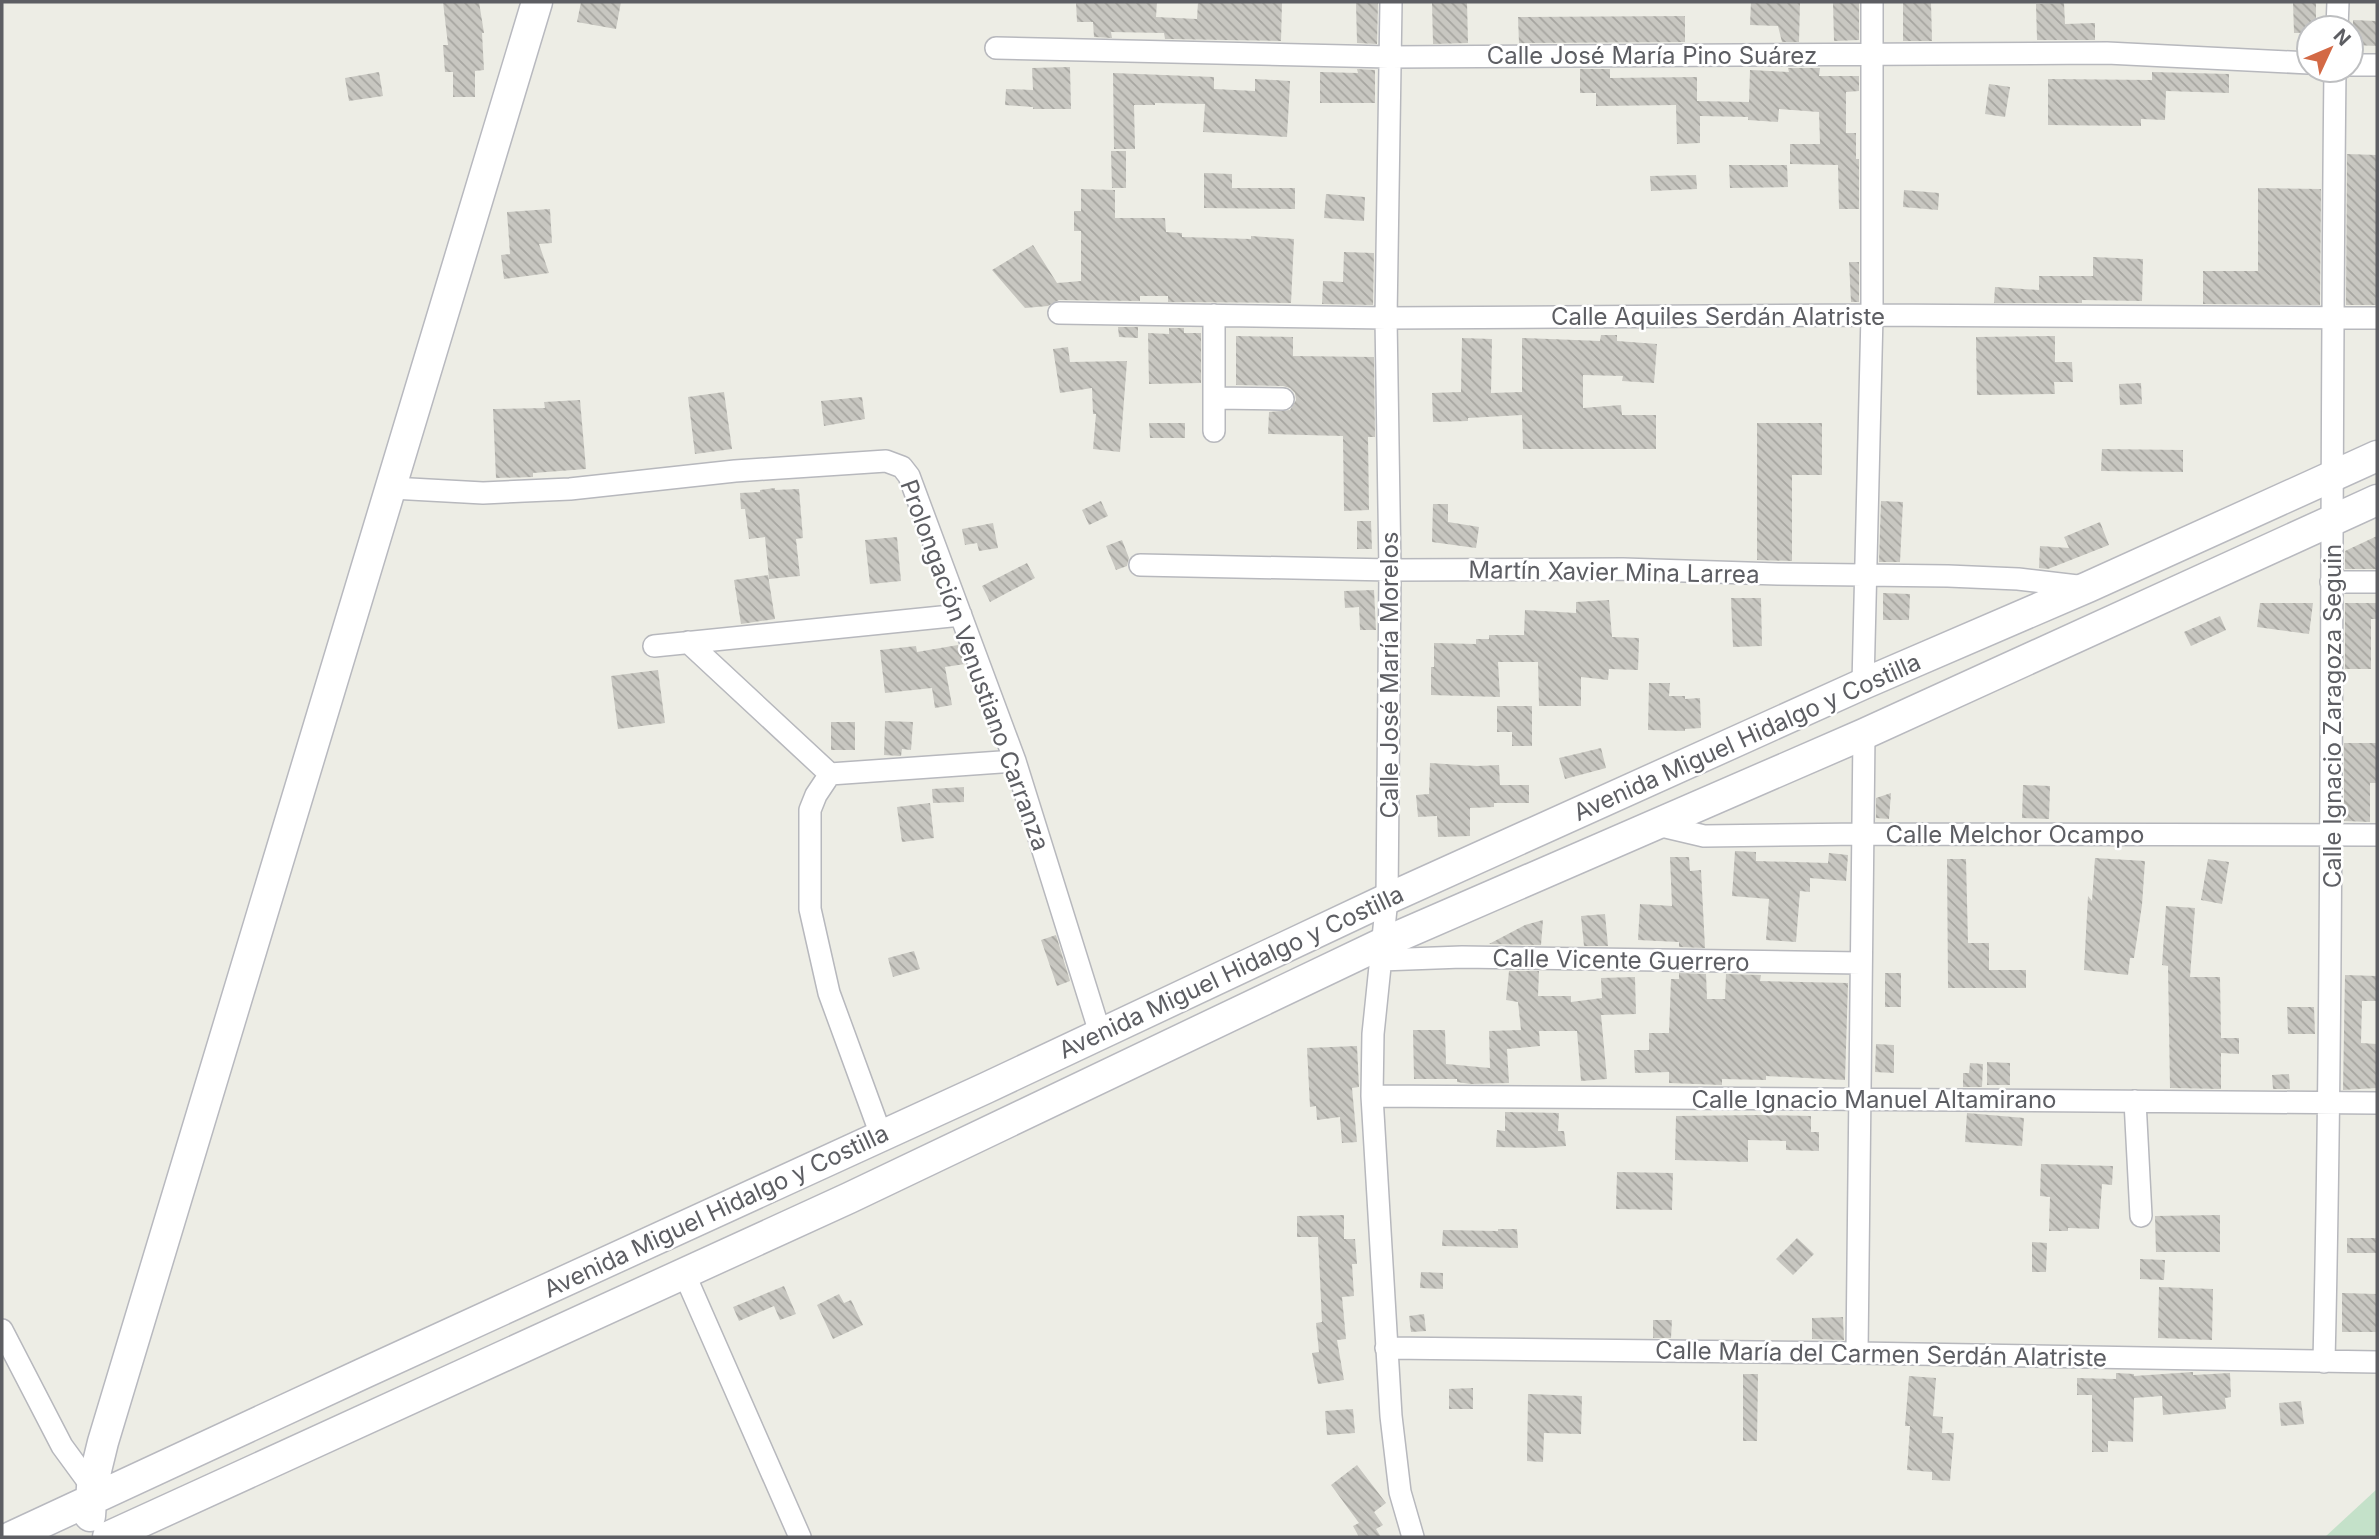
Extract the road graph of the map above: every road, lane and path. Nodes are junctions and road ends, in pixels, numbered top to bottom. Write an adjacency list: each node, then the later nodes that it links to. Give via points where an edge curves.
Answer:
1 (537, 2): 20 (main road)
2 (1391, 2): 6 (street, Calle José María Morelos)
3 (1872, 2): 5 (street)
4 (996, 48): 6 (street, Calle José María Pino Suárez)
5 (1871, 53): 6 (street, Calle José María Pino Suárez); 7 (street, Calle José María Pino Suárez, via 2106,53); 11 (street)
6 (1389, 57): 12 (street, Calle José María Morelos)
7 (2295, 62)
8 (2335, 84): 13 (street, Calle Ignacio Zaragoza Seguin)
9 (1059, 313): 10 (street, Calle Aquiles Serdán Alatriste)
10 (1214, 314): 12 (street, Calle Aquiles Serdán Alatriste); 15 (street)
11 (1872, 315): 12 (street, Calle Aquiles Serdán Alatriste); 13 (street, Calle Aquiles Serdán Alatriste); 25 (street)
12 (1386, 318): 24 (street, Calle José María Morelos)
13 (2332, 318): 14 (street, Calle Aquiles Serdán Alatriste); 19 (street, Calle Ignacio Zaragoza Seguin)
14 (2377, 318)
15 (1215, 398): 16 (street); 17 (street)
16 (1283, 399)
17 (1214, 431)
18 (2377, 456): 19 (main road, Avenida Miguel Hidalgo y Costilla)
19 (2332, 476): 22 (street, Calle Ignacio Zaragoza Seguin); 28 (main road, Avenida Miguel Hidalgo y Costilla)
20 (392, 488): 29 (street, Prolongación Venustiano Carranza, via 483,493 570,489 886,461 902,467 909,476); 57 (main road)
21 (2377, 500): 22 (main road, Avenida Miguel Hidalgo y Costilla)
22 (2332, 520): 26 (street, Calle Ignacio Zaragoza Seguin); 33 (main road, Avenida Miguel Hidalgo y Costilla)
23 (1140, 565): 24 (street, Martín Xavier Mina Larrea)
24 (1390, 570): 25 (street, Martín Xavier Mina Larrea); 40 (street, Calle José María Morelos)
25 (1865, 575): 28 (street, Martín Xavier Mina Larrea, via 2018,579); 32 (street)
26 (2331, 582): 27 (street); 38 (street, Calle Ignacio Zaragoza Seguin)
27 (2377, 582)
28 (2088, 587): 32 (main road, Avenida Miguel Hidalgo y Costilla)
29 (961, 615): 30 (street); 34 (street, Prolongación Venustiano Carranza)
30 (688, 642): 31 (street); 35 (street)
31 (654, 646)
32 (1863, 684): 40 (main road, Avenida Miguel Hidalgo y Costilla)
33 (1864, 734): 36 (main road, Avenida Miguel Hidalgo y Costilla); 37 (street)
34 (1015, 761): 35 (street); 43 (street, Prolongación Venustiano Carranza)
35 (830, 774): 49 (street, via 810,810 810,908 829,993)
36 (1653, 824): 37 (street, Calle Melchor Ocampo, via 1704,836); 41 (main road, Avenida Miguel Hidalgo y Costilla)
37 (1863, 834): 38 (street, Calle Melchor Ocampo); 42 (street)
38 (2332, 835): 39 (street, Calle Melchor Ocampo); 47 (street, Calle Ignacio Zaragoza Seguin)
39 (2377, 835)
40 (1387, 899): 41 (street, Calle José María Morelos); 43 (main road, Avenida Miguel Hidalgo y Costilla)
41 (1382, 952): 42 (street, Calle Vicente Guerrero); 44 (street, Calle José María Morelos); 51 (main road, Avenida Miguel Hidalgo y Costilla)
42 (1861, 963): 45 (street)
43 (1100, 1033): 49 (main road, Avenida Miguel Hidalgo y Costilla)
44 (1372, 1096): 45 (street, Calle Ignacio Manuel Altamirano); 53 (street, Calle José María Morelos)
45 (1860, 1098): 46 (street, Calle Ignacio Manuel Altamirano); 54 (street)
46 (2135, 1101): 47 (street, Calle Ignacio Manuel Altamirano); 50 (street)
47 (2330, 1102): 48 (street, Calle Ignacio Manuel Altamirano); 55 (street, Calle Ignacio Zaragoza Seguin)
48 (2377, 1103)
49 (881, 1135): 57 (main road, Avenida Miguel Hidalgo y Costilla)
50 (2141, 1216)
51 (684, 1273): 60 (main road, Avenida Miguel Hidalgo y Costilla); 61 (street)
52 (2, 1330): 57 (street)
53 (1386, 1348): 54 (street, Calle María del Carmen Serdán Alatriste); 62 (street, Calle José María Morelos, via 1400,1492)
54 (1857, 1353): 55 (street, Calle María del Carmen Serdán Alatriste)
55 (2324, 1362): 56 (street, Calle María del Carmen Serdán Alatriste)
56 (2377, 1362)
57 (91, 1494): 58 (main road, Avenida Miguel Hidalgo y Costilla); 59 (main road)
58 (11, 1537)
59 (89, 1537)
60 (108, 1537)
61 (800, 1537)
62 (1413, 1537)

